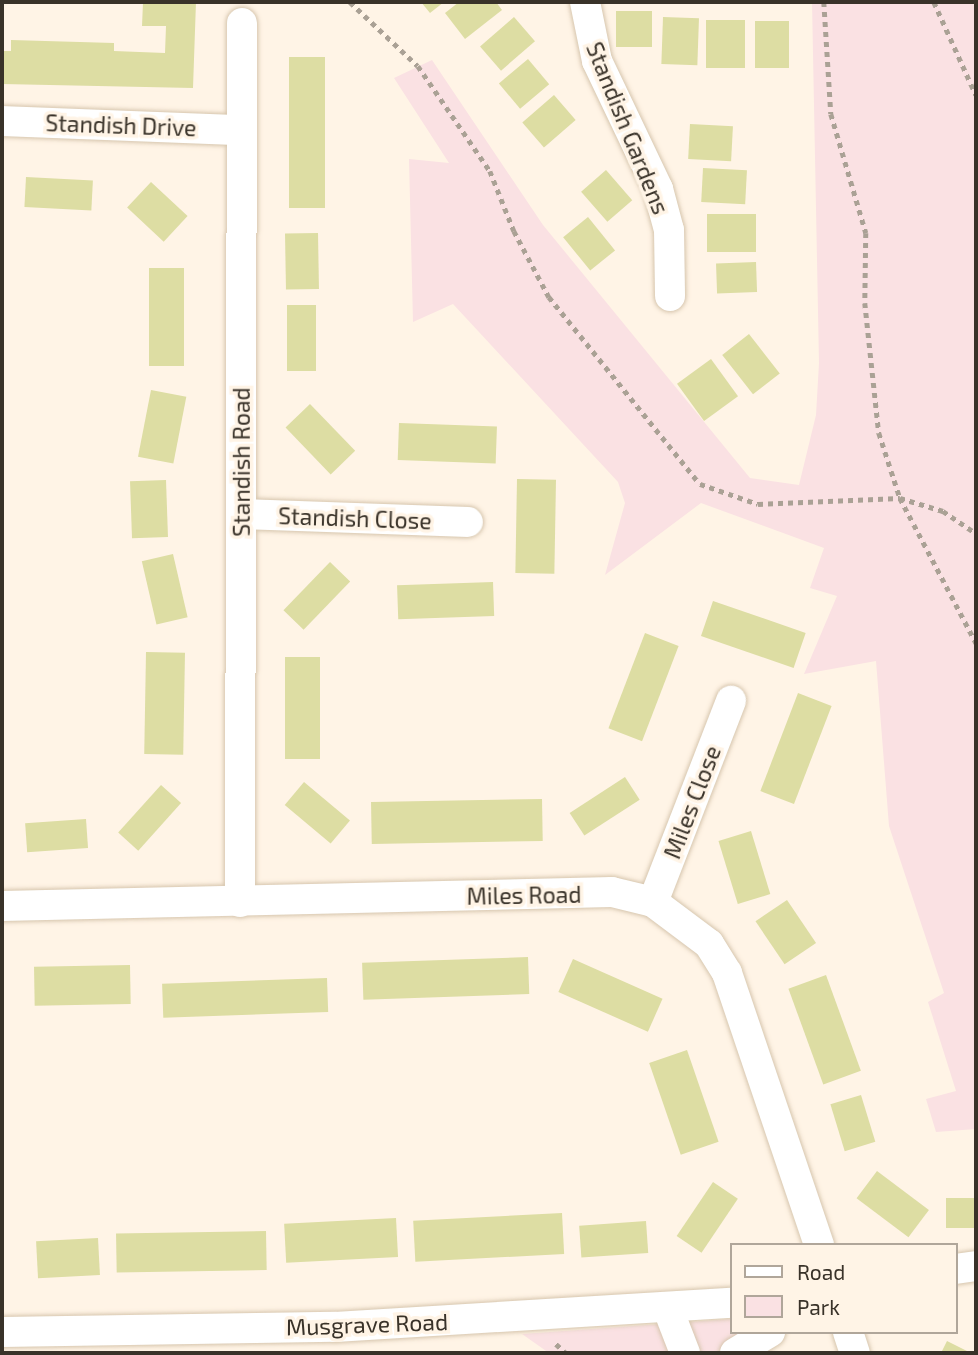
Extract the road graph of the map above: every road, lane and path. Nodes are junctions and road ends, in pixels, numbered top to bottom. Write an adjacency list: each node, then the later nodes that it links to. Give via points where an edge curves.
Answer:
1 (350, 2): 10 (path, via 418,66 490,171 514,231 549,297 700,484 758,504)
2 (585, 2): 9 (street, Standish Gardens, via 597,61 658,189 668,230)
3 (824, 2): 10 (path, via 831,114 866,233 865,303 879,433)
4 (934, 2): 6 (path)
5 (242, 23): 8 (street, Standish Road)
6 (976, 95)
7 (2, 121): 8 (street, Standish Drive)
8 (240, 130): 11 (street, Standish Road)
9 (670, 296)
10 (900, 498): 13 (path, via 943,511); 14 (path)
11 (242, 514): 12 (street, Standish Close); 16 (street, Standish Road)
12 (468, 522)
13 (976, 533)
14 (976, 643)
15 (731, 701): 17 (street, Miles Close)
16 (240, 902): 17 (street, Miles Road, via 612,892); 18 (street, Miles Road)
17 (653, 902): 19 (street, Miles Road, via 709,944 727,973)
18 (2, 906)
19 (818, 1243)
20 (976, 1266): 21 (street)
21 (957, 1269)
22 (730, 1303): 23 (street, Musgrave Road)
23 (668, 1309): 24 (street, Musgrave Road, via 335,1327); 27 (street)
24 (2, 1332)
25 (767, 1334): 28 (street)
26 (849, 1334): 29 (street)
27 (685, 1353)
28 (735, 1353)
29 (855, 1353)

